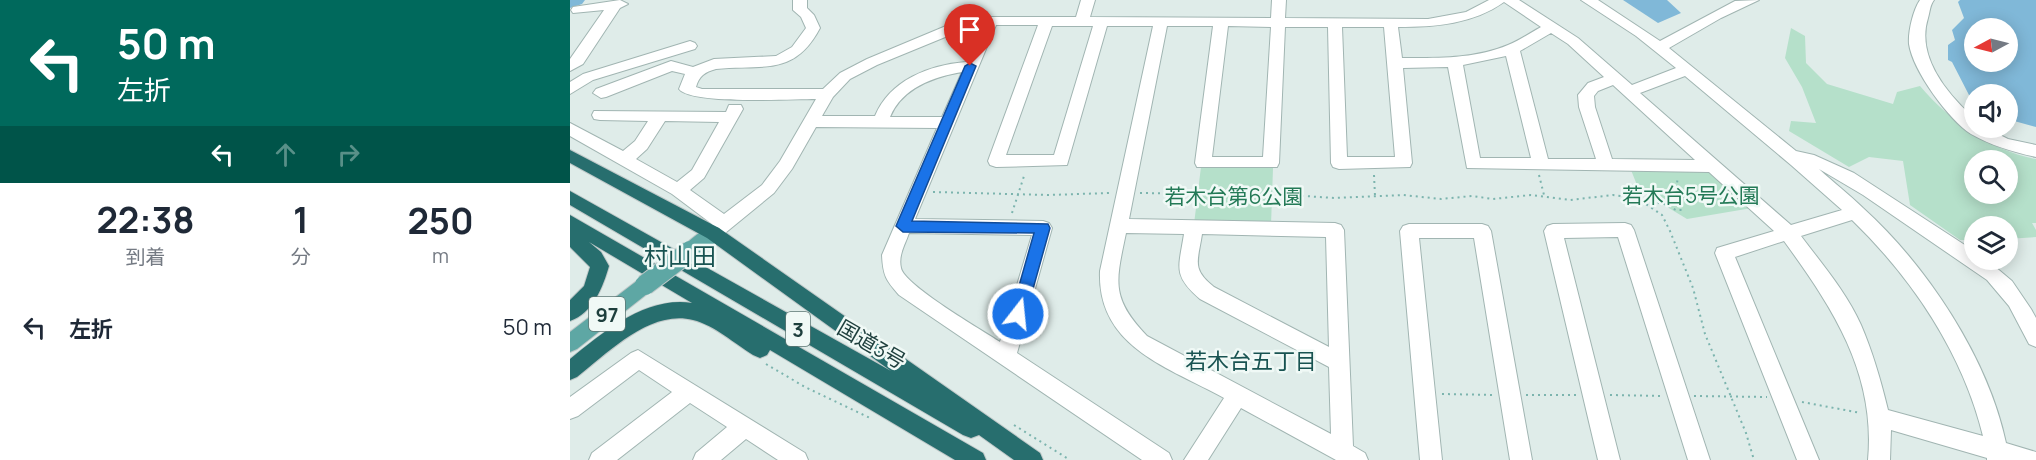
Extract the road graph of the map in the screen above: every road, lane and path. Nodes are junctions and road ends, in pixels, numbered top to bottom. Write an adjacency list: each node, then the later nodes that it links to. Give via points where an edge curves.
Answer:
1 (800, 0): 29 (street, via 800,10 813,28 790,56 766,62 708,65)
2 (1088, 0): 12 (street)
3 (1279, 0): 16 (street)
4 (1499, 0): 19 (street, via 1478,13 1452,20)
5 (1510, 0): 20 (street)
6 (1752, 0): 22 (street, via 1720,12)
7 (1927, 0): 39 (street, via 1916,35 1918,51)
8 (1592, 1): 22 (street)
9 (579, 5): 17 (street); 26 (street, via 618,5 578,61)
10 (991, 21): 11 (street); 27 (street); 34 (street, via 951,29 872,62 845,76)
11 (1046, 22): 12 (street); 49 (street, via 996,161)
12 (1081, 22): 13 (street)
13 (1101, 22): 14 (street); 49 (street, via 1061,161)
14 (1161, 22): 15 (street); 63 (street)
15 (1221, 23): 16 (street); 16 (street, via 1203,163 1271,164)
16 (1278, 23): 18 (street)
17 (570, 24)
18 (1335, 24): 19 (street); 50 (street, via 1339,163)
19 (1391, 24): 25 (street)
20 (1552, 26): 23 (street); 30 (street)
21 (690, 46): 31 (street, via 588,77)
22 (1658, 48): 28 (street)
23 (1512, 49): 24 (street); 51 (street)
24 (1455, 62): 25 (street); 51 (street, via 1473,164)
25 (1397, 63): 50 (street, via 1404,163)
26 (570, 66)
27 (970, 66): 41 (street, via 953,67 898,92); 42 (street)
28 (1686, 70): 32 (street); 47 (street)
29 (696, 72): 33 (street, via 671,66); 35 (street, via 688,82 687,89 692,93)
30 (1615, 78): 32 (street); 52 (street, via 1593,87 1586,95)
31 (572, 87)
32 (1630, 91): 53 (street)
33 (601, 93)
34 (827, 94): 35 (street); 40 (street)
35 (743, 95): 38 (street)
36 (600, 115): 37 (street)
37 (660, 116): 38 (street); 48 (street, via 641,145)
38 (730, 117): 55 (street, via 698,174)
39 (1964, 117)
40 (811, 122): 41 (street); 65 (street, via 768,189)
41 (880, 122): 42 (street)
42 (946, 123): 62 (street)
43 (570, 129): 48 (street)
44 (1993, 138): 45 (street)
45 (2036, 151)
46 (570, 156): 65 (highway)
47 (1791, 156): 60 (street); 70 (street, via 1804,156 1828,166 1972,260 1998,279)
48 (622, 160): 55 (street)
49 (1029, 161): 64 (path)
50 (1373, 163): 57 (path)
51 (1539, 165): 52 (street); 56 (path)
52 (1606, 165): 53 (street)
53 (1713, 166): 67 (street)
54 (1668, 175): 59 (path, via 1679,176 1677,183 1683,200 1678,200 1682,210 1660,202)
55 (678, 190): 65 (street)
56 (1544, 195)
57 (1375, 196)
58 (570, 197): 93 (highway, 国道3号 / 3)
59 (1653, 207)
60 (1857, 212): 67 (street); 87 (street, via 1887,243 1936,307 1976,385)
61 (570, 222): 77 (highway, 3)
62 (903, 226): 64 (street); 73 (street, via 891,255 892,273 906,290)
63 (1119, 226): 66 (street); 81 (street, via 1108,294 1122,324 1140,342)
64 (1007, 227): 73 (street, via 1043,228)
65 (719, 229): 72 (main road, 97, bridge); 93 (highway)
66 (1194, 229): 74 (street, via 1188,266 1191,280 1207,293); 74 (street, via 1335,230)
67 (1789, 234): 83 (street, via 1724,253); 85 (street, via 1851,325 1867,367)
68 (570, 236): 69 (highway, via 600,266 592,290)
69 (570, 313)
70 (2031, 320): 71 (street)
71 (2036, 338)
72 (570, 343)
73 (1006, 357): 94 (street)
74 (1338, 362): 88 (street)
75 (570, 371): 77 (highway, via 632,324 675,311 695,312 800,372)
76 (688, 392): 84 (street, via 638,359); 86 (street); 89 (street)
77 (857, 392): 92 (highway, 3)
78 (1424, 394): 79 (path); 79 (street, via 1409,231 1482,231); 96 (street)
79 (1509, 395): 80 (path); 97 (street)
80 (1593, 395): 82 (path); 82 (street, via 1553,231 1625,230); 98 (street)
81 (1238, 396): 88 (street); 95 (street)
82 (1679, 396): 83 (path); 99 (street)
83 (1783, 398): 85 (path); 100 (street)
84 (570, 409)
85 (1879, 417): 87 (street); 101 (street)
86 (743, 428): 90 (street); 91 (street)
87 (1998, 455): 102 (street)
88 (1349, 456)
89 (600, 460)
90 (704, 460)
91 (797, 460)
92 (975, 460)
93 (1029, 460)
94 (1161, 460)
95 (1195, 460)
96 (1431, 460)
97 (1521, 460)
98 (1609, 460)
99 (1700, 460)
100 (1808, 460)
101 (1879, 460)
102 (2030, 460)

